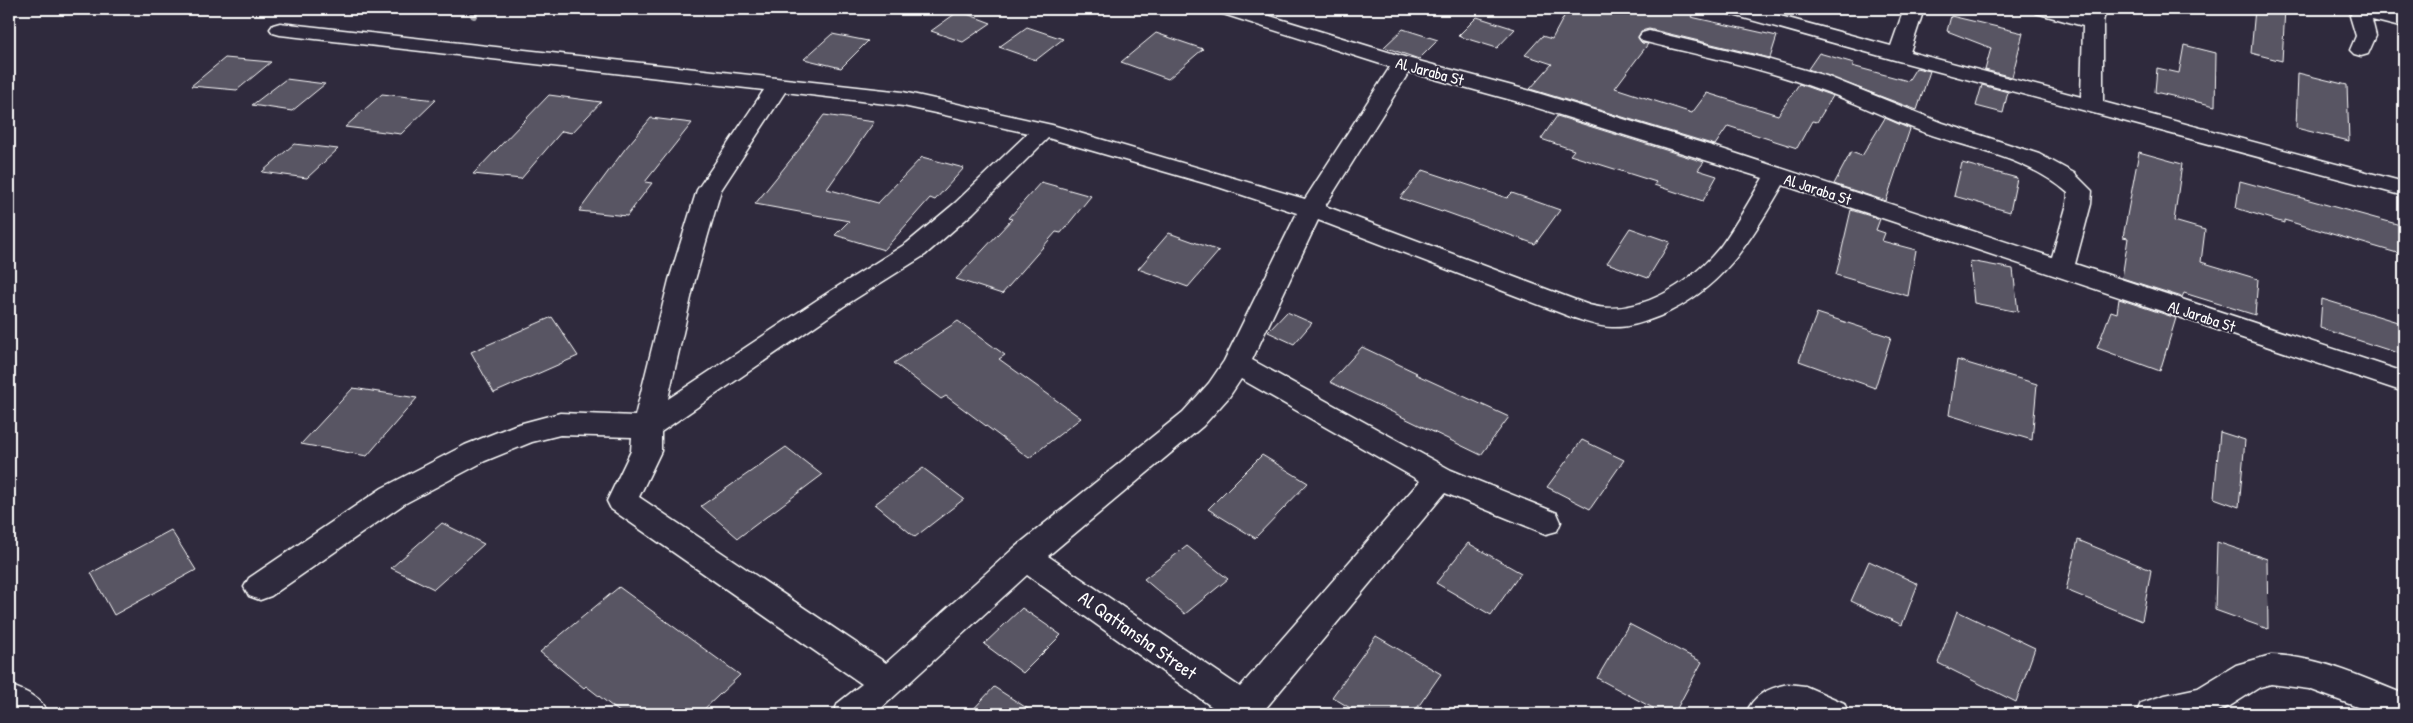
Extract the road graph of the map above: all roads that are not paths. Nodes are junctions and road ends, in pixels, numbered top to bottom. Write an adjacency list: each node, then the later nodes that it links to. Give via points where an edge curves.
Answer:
1 (1227, 9): 12 (street, Al Jaraba St)
2 (1733, 9): 5 (street)
3 (1914, 9): 11 (street)
4 (2043, 9): 6 (street)
5 (1756, 12): 11 (street)
6 (2095, 15): 14 (street)
7 (2404, 22): 10 (street, via 2370,14 2360,16 2366,36)
8 (280, 29): 13 (street)
9 (1649, 37): 19 (street, via 1819,81 1919,122 2012,152 2058,172 2080,191)
10 (2361, 50)
11 (1898, 55): 14 (street)
12 (1404, 64): 16 (street, Al Jaraba St, via 1523,96); 18 (street)
13 (779, 84): 15 (street, via 903,99); 22 (street, via 709,190 682,280)
14 (2092, 106): 17 (street)
15 (1044, 130): 18 (street); 22 (street, via 964,208 916,249)
16 (1777, 175): 18 (street, via 1727,255 1701,278 1673,300 1641,314 1613,318 1580,311); 19 (street, Al Jaraba St)
17 (2404, 189)
18 (1311, 209): 20 (street)
19 (2061, 269): 21 (street, Al Jaraba St)
20 (1236, 364): 23 (street); 25 (street, via 1219,390 1193,419)
21 (2404, 382)
22 (646, 427): 26 (street, via 560,424 475,453 393,496); 27 (street, via 646,450 622,501)
23 (1440, 478): 24 (street); 30 (street)
24 (1546, 522)
25 (1025, 557): 27 (street); 30 (street, Al Qattansha Street)
26 (260, 587)
27 (888, 683): 32 (street)
28 (9, 700): 31 (street)
29 (2404, 710): 35 (street, via 2311,674 2269,669 2253,674 2204,702)
30 (1245, 712)
31 (31, 714)
32 (850, 714)
33 (1763, 714): 34 (street, via 1771,704 1783,699 1800,699)
34 (1832, 714)
35 (2153, 714)

